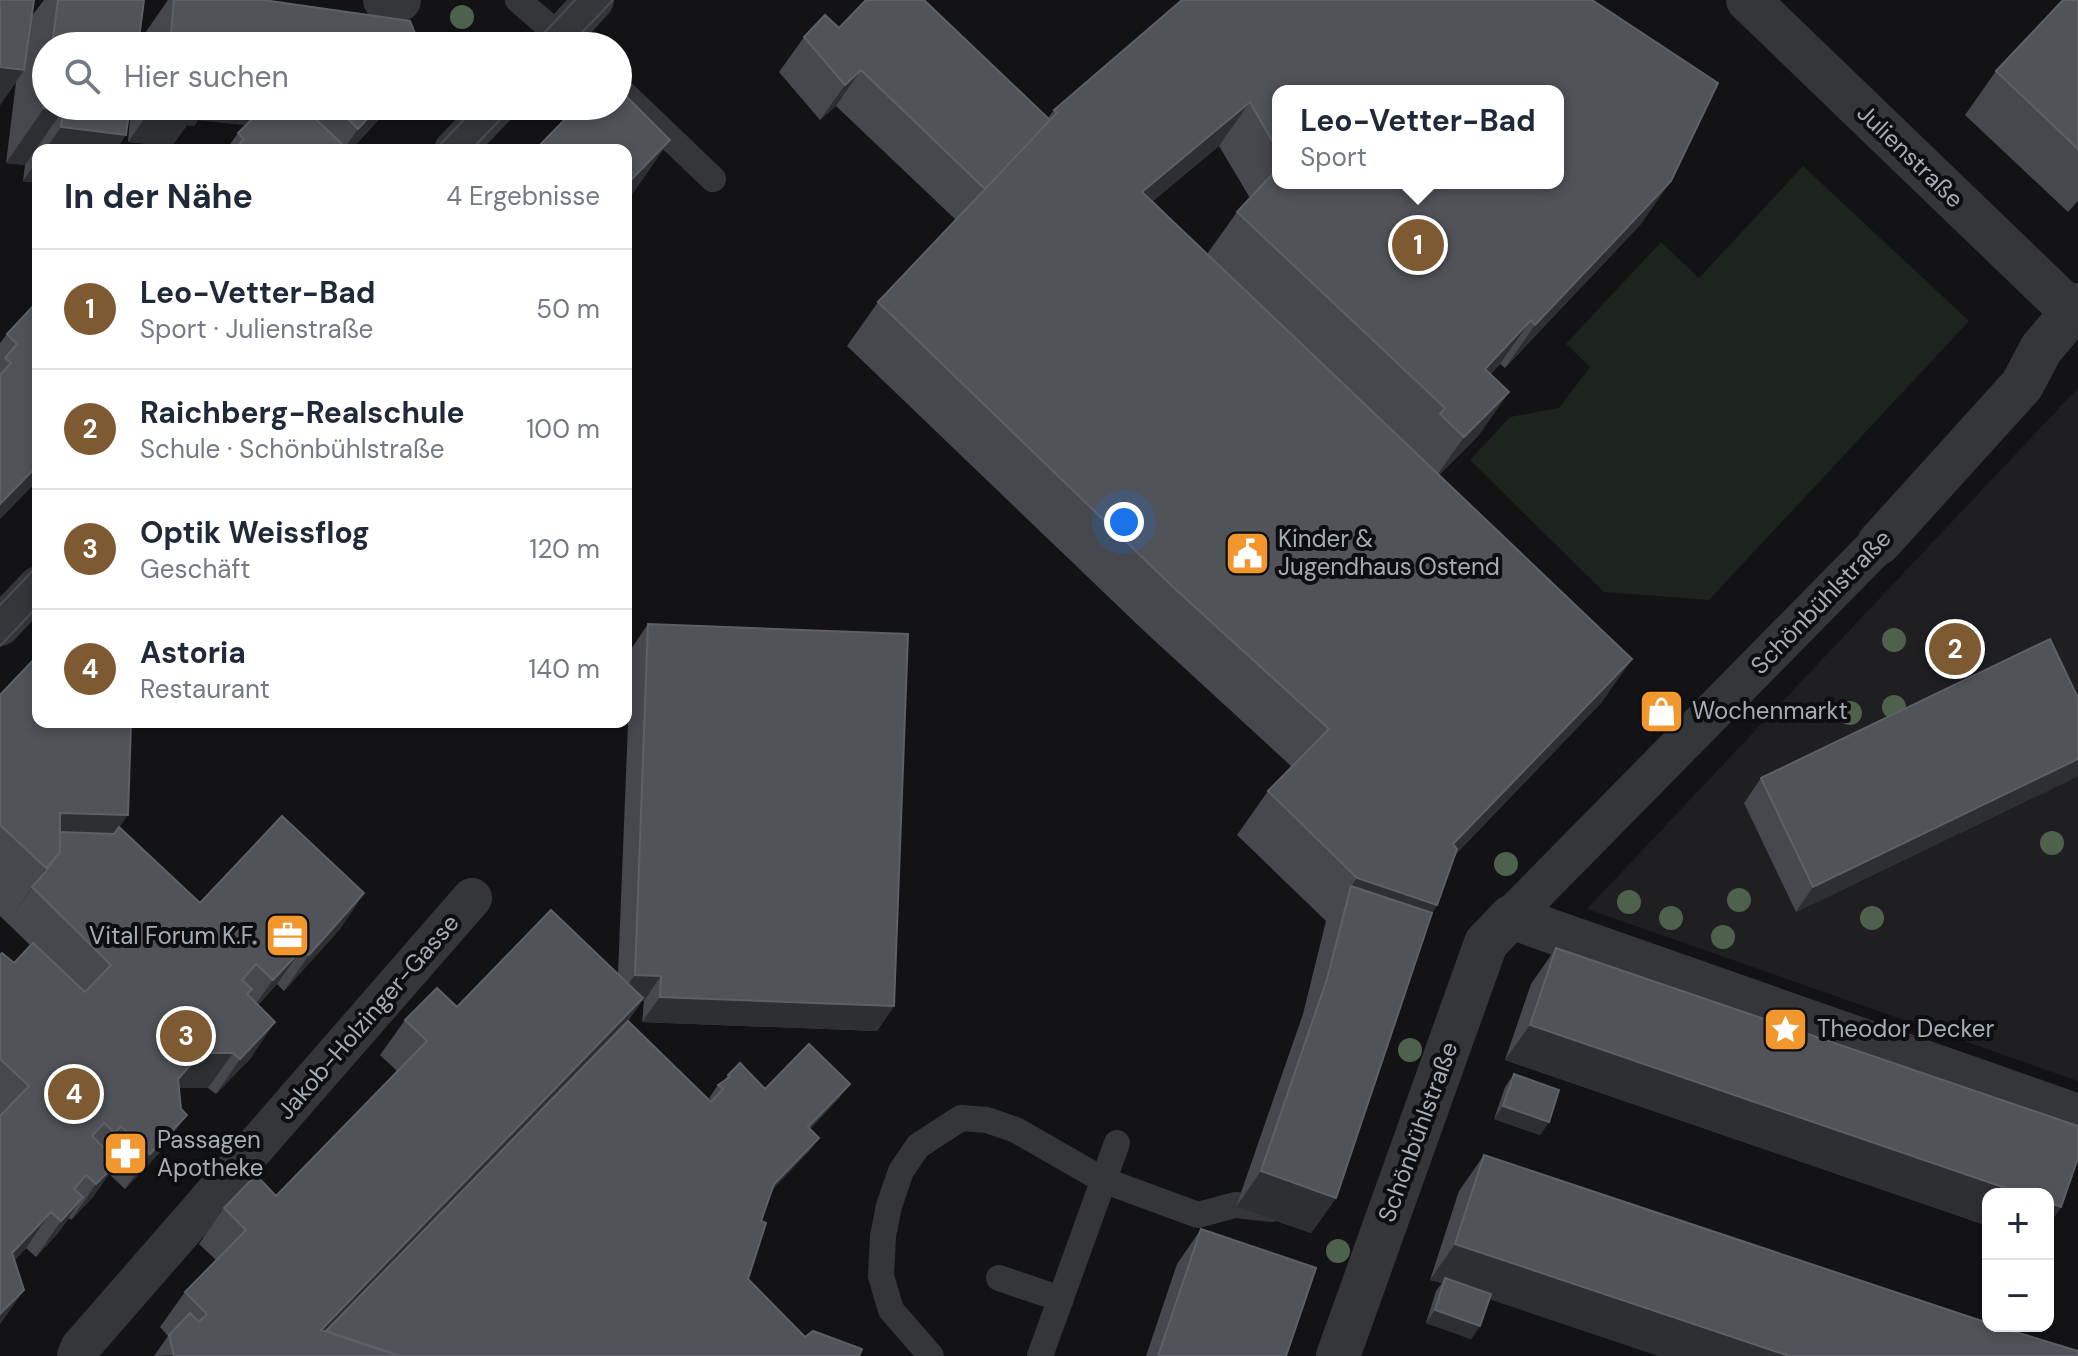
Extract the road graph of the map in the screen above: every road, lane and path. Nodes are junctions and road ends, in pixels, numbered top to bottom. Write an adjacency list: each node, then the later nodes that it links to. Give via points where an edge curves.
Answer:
1 (385, 0): 2 (street)
2 (399, 0)
3 (518, 0): 6 (lane)
4 (594, 0): 7 (street)
5 (1748, 0): 12 (street, Julienstraße)
6 (550, 32)
7 (569, 32)
8 (632, 101): 11 (lane)
9 (483, 120): 10 (street)
10 (460, 144)
11 (713, 179)
12 (2075, 309): 13 (street, Schönbühlstraße, via 2041,349 2022,385)
13 (1879, 543): 17 (street, Schönbühlstraße)
14 (32, 592): 15 (street)
15 (0, 626)
16 (472, 898): 24 (street, Jakob-Holzinger-Gasse)
17 (1511, 917): 18 (street); 27 (street, Schönbühlstraße, via 1486,943)
18 (2078, 1116)
19 (1117, 1143): 20 (lane)
20 (1103, 1180): 21 (lane, via 1198,1215 1235,1205 1280,1210); 23 (lane); 25 (lane, via 1016,1130 987,1120 961,1118 918,1146 901,1171 889,1206 881,1276 891,1310)
21 (1285, 1195)
22 (999, 1278): 23 (lane)
23 (1061, 1299): 26 (lane)
24 (77, 1356)
25 (931, 1356)
26 (1040, 1356)
27 (1338, 1356)

